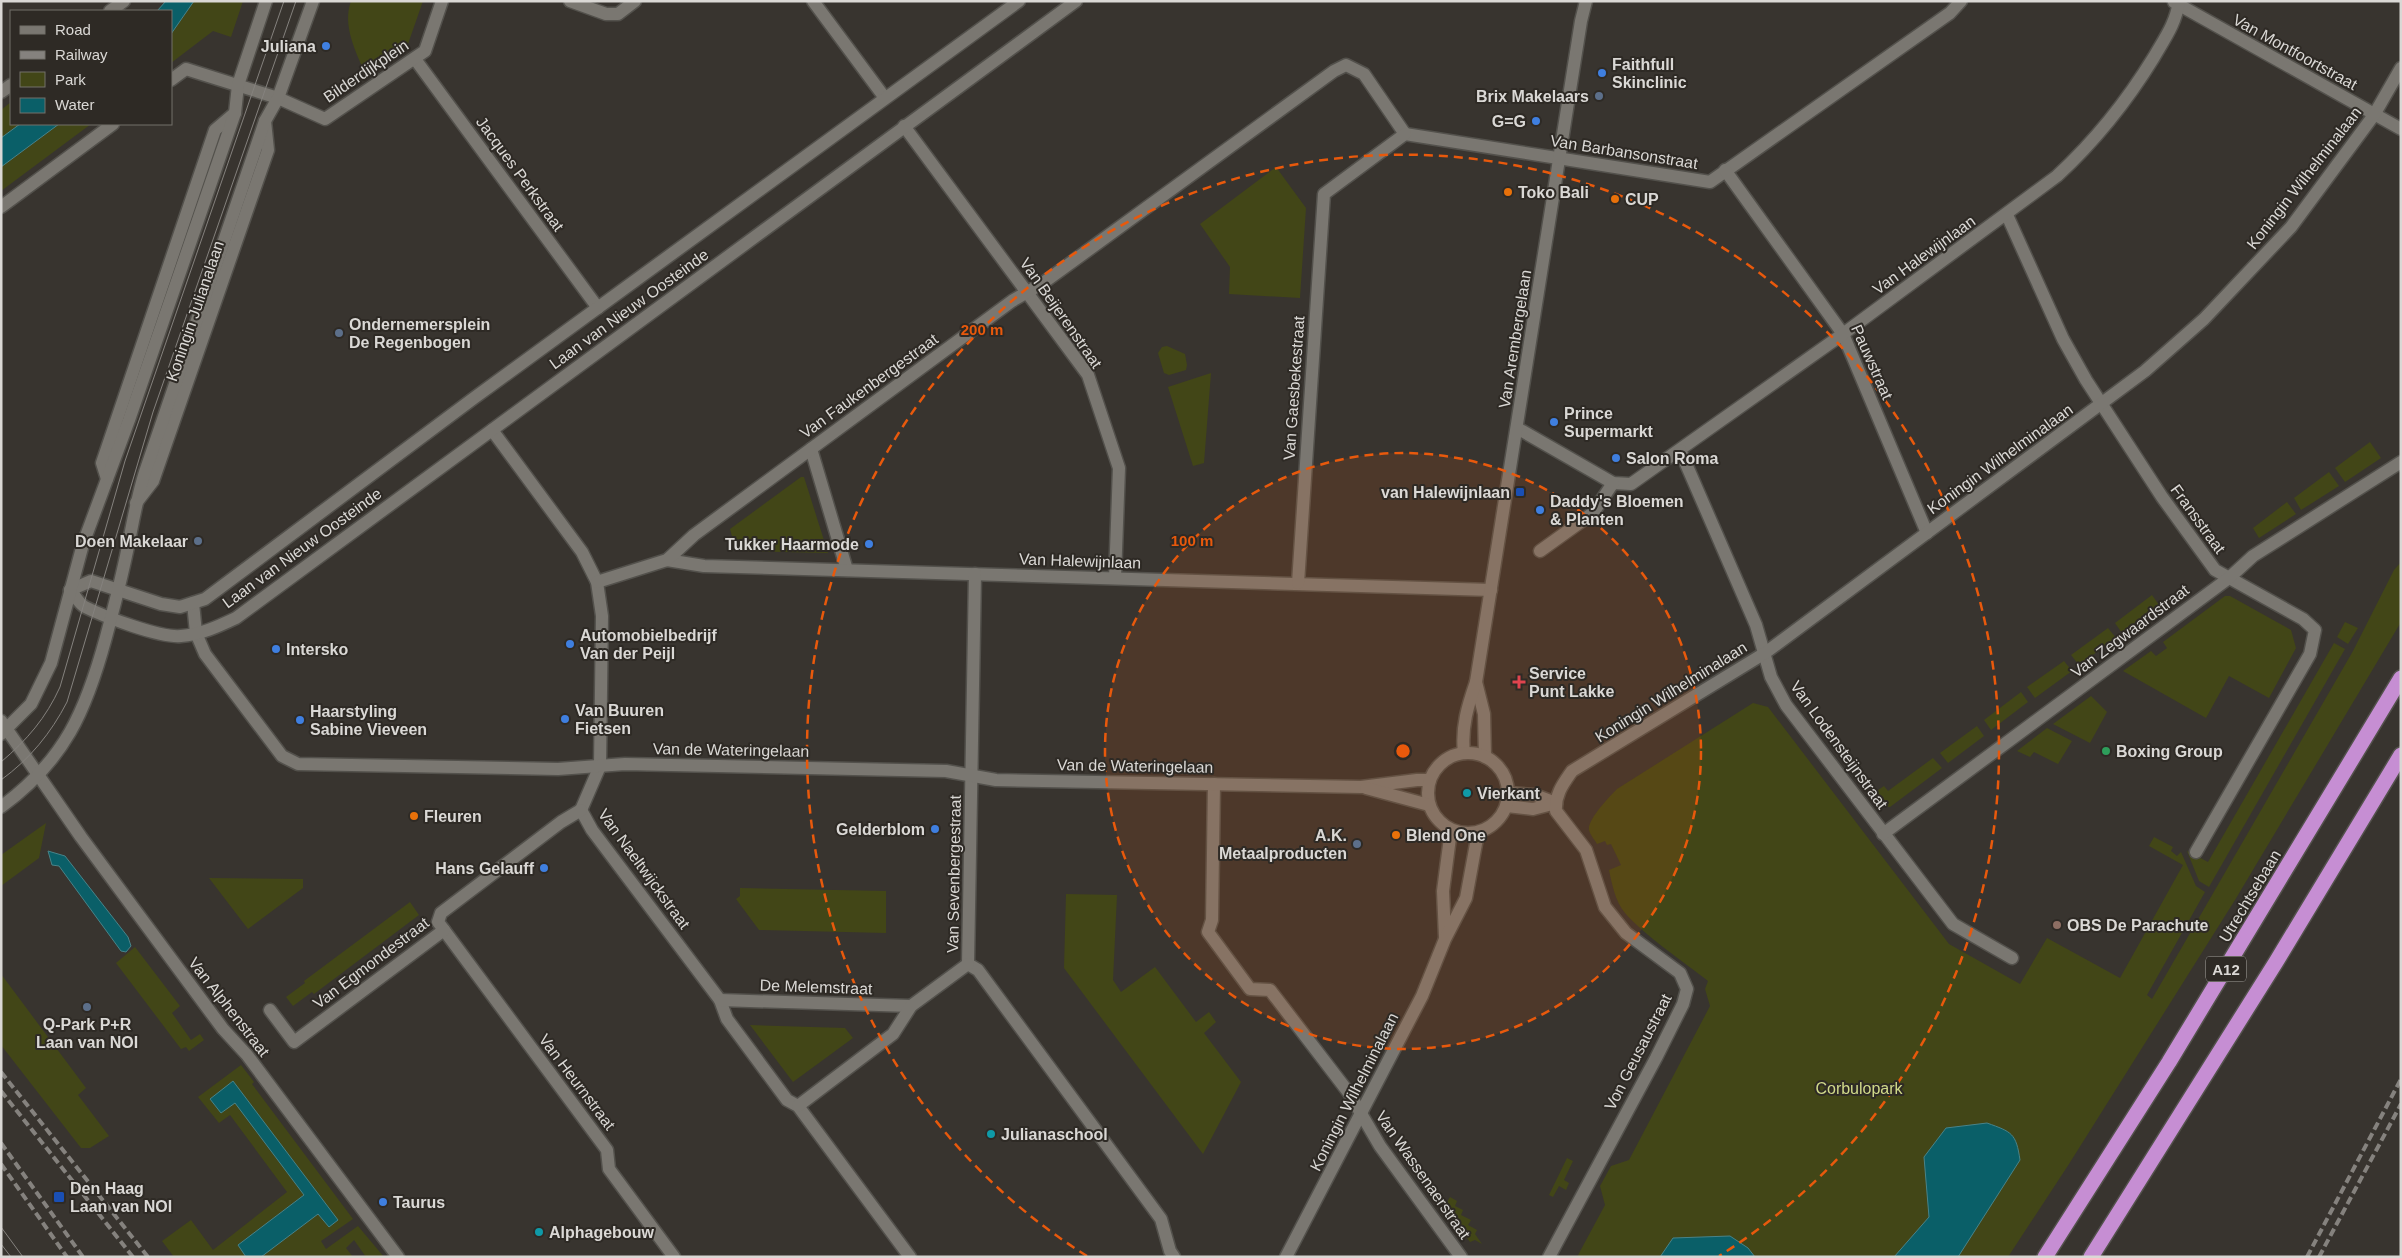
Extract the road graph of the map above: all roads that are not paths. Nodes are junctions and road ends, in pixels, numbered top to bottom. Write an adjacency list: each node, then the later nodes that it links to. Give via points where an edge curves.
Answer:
1 (124, 1): 13 (street)
2 (266, 1): 17 (street, Koningin Julianalaan)
3 (313, 1): 18 (street, Koningin Julianalaan)
4 (442, 1): 14 (street, Bilderdijkplein, via 425,51)
5 (570, 1): 6 (street, via 606,14 618,14)
6 (635, 1)
7 (813, 1): 19 (street)
8 (1019, 1): 19 (street, Laan van Nieuw Oosteinde)
9 (1076, 1): 22 (street, Laan van Nieuw Oosteinde)
10 (1586, 1): 25 (street, Van Arembergelaan)
11 (1961, 1): 26 (street, Van Barbansonstraat, via 1950,14)
12 (2177, 3): 20 (street, Van Montfoortstraat); 28 (street, Van Halewijnlaan, via 2176,21 2117,112 2082,153)
13 (111, 10)
14 (415, 59): 18 (street, Bilderdijkplein, via 326,119); 30 (street, Jacques Perkstraat)
15 (2401, 68): 20 (street, Koningin Wilhelminalaan)
16 (172, 79): 17 (street, via 186,69)
17 (238, 85): 18 (street); 48 (street, Koningin Julianalaan, via 235,113 83,544)
18 (278, 98): 49 (street, Koningin Julianalaan, via 265,121 134,505)
19 (885, 98): 30 (street, Laan van Nieuw Oosteinde)
20 (2374, 115): 23 (street, Van Montfoortstraat); 32 (street, Koningin Wilhelminalaan, via 2291,227 2254,268 2204,320)
21 (112, 125): 27 (street)
22 (904, 126): 29 (street, Van Beijerenstraat); 34 (street, Laan van Nieuw Oosteinde)
23 (2401, 129)
24 (1405, 134): 25 (street, Van Barbansonstraat); 29 (street, Van Faukenbergestraat, via 1364,74 1346,65); 47 (street, Van Gaesbekestraat, via 1324,194)
25 (1559, 158): 26 (street, Van Barbansonstraat, via 1710,182); 33 (street, Van Arembergelaan)
26 (1725, 170): 31 (street, Pauwstraat)
27 (1, 207)
28 (2007, 215): 31 (street, Van Halewijnlaan); 32 (street, Fransstraat, via 2063,339)
29 (1028, 291): 35 (street, Van Faukenbergestraat); 44 (street, Van Beijerenstraat, via 1088,375 1119,468)
30 (598, 308): 51 (street, Laan van Nieuw Oosteinde, via 205,599)
31 (1843, 334): 36 (street, Van Halewijnlaan); 39 (street, Pauwstraat)
32 (2102, 404): 39 (street, Koningin Wilhelminalaan); 45 (street, Fransstraat, via 2209,563)
33 (1518, 428): 38 (street); 50 (street, Van Arembergelaan)
34 (492, 430): 46 (street, Van Naeltwijckstraat, via 582,552); 53 (street, Laan van Nieuw Oosteinde, via 236,618)
35 (811, 449): 41 (street, Van Faukenbergestraat, via 694,535); 42 (street)
36 (1680, 450): 38 (street, Van Halewijnlaan, via 1631,484); 54 (street, Van Lodensteijnstraat, via 1756,625)
37 (2401, 462): 45 (street, Van Zegwaardstraat, via 2252,556)
38 (1613, 483): 40 (street, via 1593,513)
39 (1927, 533): 54 (street, Koningin Wilhelminalaan)
40 (1540, 551)
41 (667, 560): 42 (street, Van Halewijnlaan, via 704,566); 46 (street, Van Faukenbergestraat)
42 (847, 570): 43 (street, Van Halewijnlaan)
43 (975, 574): 44 (street, Van Halewijnlaan); 63 (street, Van Sevenbergestraat)
44 (1116, 578): 47 (street, Van Halewijnlaan)
45 (2229, 578): 74 (street, Van Zegwaardstraat); 75 (street, Fransstraat, via 2303,619 2315,630 2310,654)
46 (597, 582): 61 (street, Van Naeltwijckstraat, via 602,616)
47 (1298, 583): 50 (street, Van Halewijnlaan)
48 (70, 590): 49 (street, Laan van Nieuw Oosteinde, via 91,581); 52 (street, Laan van Nieuw Oosteinde, via 83,606); 57 (street, Koningin Julianalaan, via 51,663 31,704)
49 (118, 590): 51 (street, Laan van Nieuw Oosteinde, via 161,604 180,607); 52 (street, Koningin Julianalaan)
50 (1491, 590): 56 (street, Van Arembergelaan)
51 (193, 603): 53 (street, Van de Wateringelaan)
52 (111, 617): 53 (street, Laan van Nieuw Oosteinde, via 169,636); 62 (street, Koningin Julianalaan, via 80,716 56,755)
53 (196, 633): 61 (street, Van de Wateringelaan, via 205,654 282,756 298,764 558,769)
54 (1765, 653): 68 (street, Koningin Wilhelminalaan, via 1572,772 1560,788); 74 (street, Van Lodensteijnstraat, via 1771,677 1786,705)
55 (2401, 678): 92 (highway, Utrechtsebaan / A12, via 2169,1062)
56 (1476, 682): 58 (street, Van Arembergelaan, via 1466,711 1462,741); 60 (street, Van Arembergelaan, via 1484,714)
57 (3, 728): 62 (street, Van Alphenstraat)
58 (1464, 753): 60 (street); 64 (street, via 1443,762)
59 (2401, 755): 93 (highway, A12)
60 (1485, 757): 67 (street, via 1505,776)
61 (600, 766): 63 (street, Van de Wateringelaan, via 946,771); 71 (street, Van Naeltwijckstraat)
62 (39, 775): 70 (street, Koningin Julianalaan); 85 (street, Van Alphenstraat, via 222,1029 247,1055)
63 (972, 775): 65 (street, Van de Wateringelaan, via 996,780); 79 (street, Van Sevenbergestraat)
64 (1430, 780): 66 (street, Van de Wateringelaan); 69 (street)
65 (1214, 784): 66 (street, Van de Wateringelaan); 84 (street, Van Wassenaerstraat, via 1212,920 1208,932 1250,989 1270,990)
66 (1361, 787): 69 (street, Van de Wateringelaan)
67 (1508, 799): 68 (street, via 1533,809); 73 (street, via 1496,823)
68 (1556, 803): 91 (street, Von Geusaustraat, via 1558,816 1586,850 1605,907 1626,933 1680,973 1687,989 1683,1004 1660,1049)
69 (1429, 805): 72 (street, via 1434,815)
70 (1, 807)
71 (582, 810): 76 (street, Van Egmondestraat, via 441,913 438,922); 80 (street, Van Naeltwijckstraat, via 592,830)
72 (1451, 830): 73 (street, via 1464,834); 77 (street, Koningin Wilhelminalaan, via 1443,891)
73 (1478, 833): 77 (street, Koningin Wilhelminalaan, via 1466,898)
74 (1883, 834): 78 (street, Van Lodensteijnstraat, via 1953,924)
75 (2196, 852)
76 (444, 930): 82 (street, Van Egmondestraat, via 294,1042); 86 (street, Van Heurnstraat, via 607,1150 609,1169)
77 (1445, 938): 84 (street, Koningin Wilhelminalaan, via 1422,996)
78 (2012, 958)
79 (968, 964): 81 (street); 88 (street, Van Sevenbergestraat, via 978,970 1161,1218)
80 (720, 1000): 81 (street, De Melemstraat); 83 (street, Van Naeltwijckstraat, via 727,1018 787,1100)
81 (911, 1006): 83 (street, via 893,1034)
82 (270, 1010)
83 (798, 1106): 87 (street, Van Naeltwijckstraat)
84 (1362, 1114): 89 (street, Koningin Wilhelminalaan); 90 (street, Van Wassenaerstraat, via 1380,1146)
85 (398, 1257)
86 (674, 1257)
87 (910, 1257)
88 (1174, 1257)
89 (1286, 1257)
90 (1461, 1257)
91 (1549, 1257)
92 (2045, 1257)
93 (2092, 1257)

